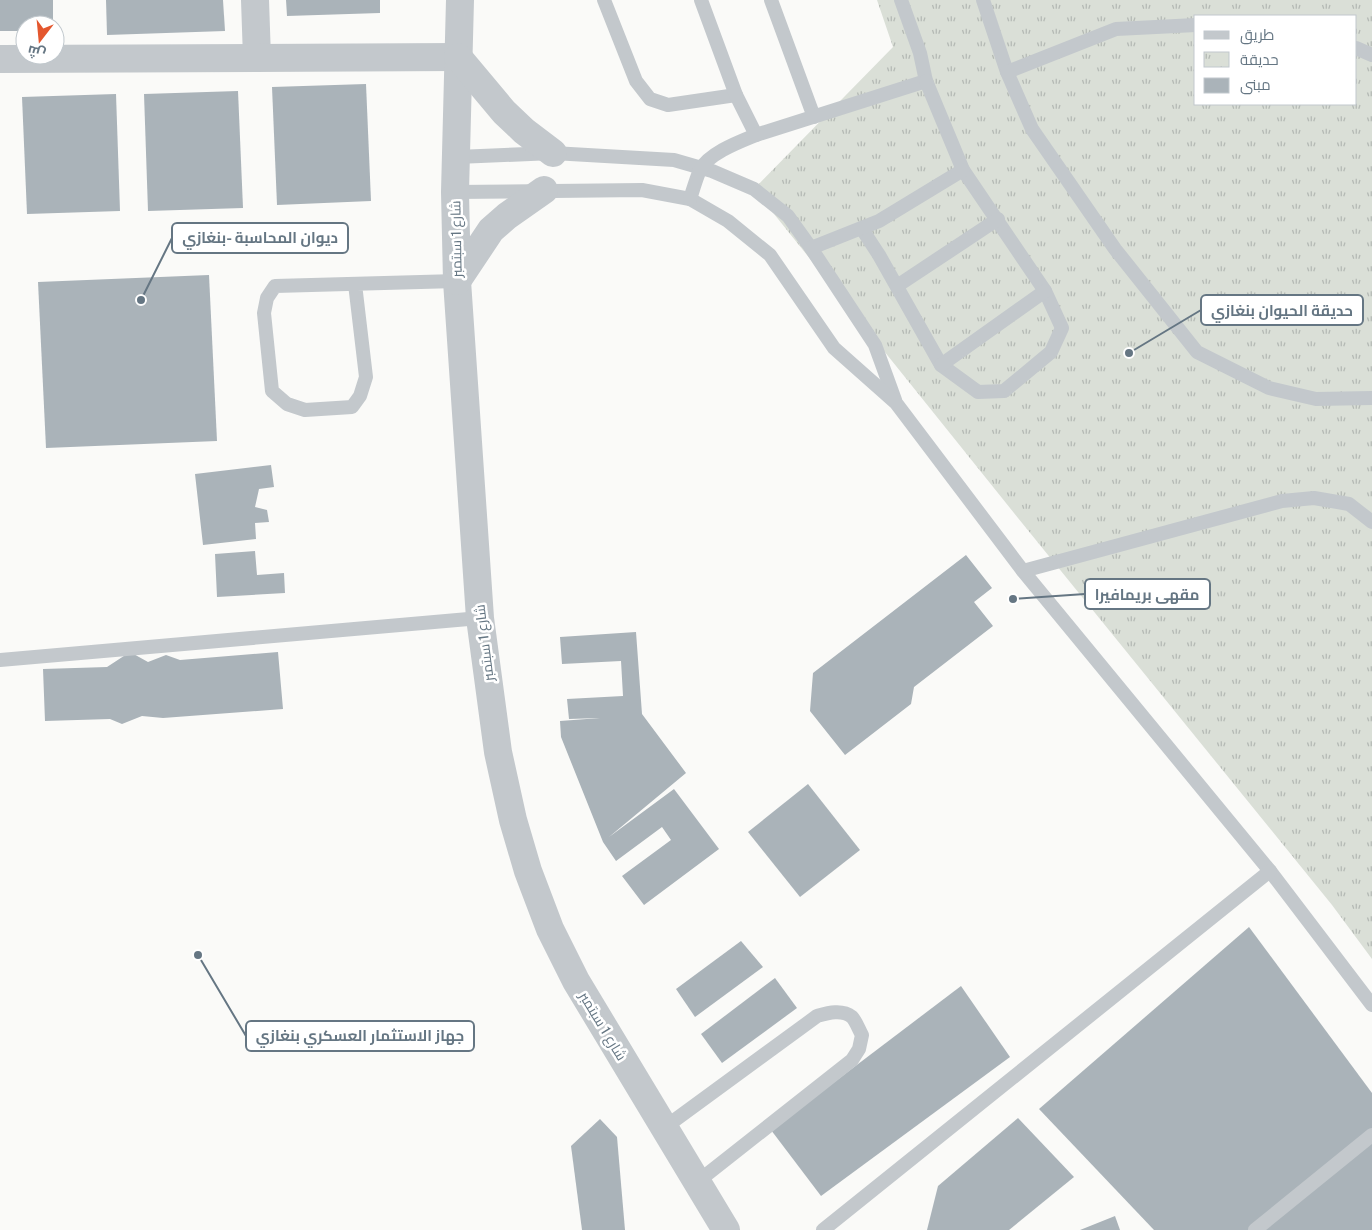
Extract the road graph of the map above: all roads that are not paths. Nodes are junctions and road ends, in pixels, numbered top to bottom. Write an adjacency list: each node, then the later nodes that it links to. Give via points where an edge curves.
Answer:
1 (255, 0): 12 (street)
2 (460, 0): 11 (street, شارع 1 سبتمبر)
3 (604, 0): 16 (lane, via 636,81 650,99 668,105)
4 (700, 0): 16 (lane)
5 (771, 0): 17 (lane)
6 (901, 0): 15 (lane, via 920,53)
7 (982, 0): 14 (lane)
8 (1194, 25): 14 (lane, via 1116,29)
9 (1357, 48): 10 (lane)
10 (1372, 55)
11 (458, 57): 12 (street); 19 (street, via 504,112); 20 (street, شارع 1 سبتمبر)
12 (257, 58): 13 (street)
13 (0, 59)
14 (1007, 72): 34 (lane, via 1032,129 1115,249 1197,352 1269,388 1316,399)
15 (926, 81): 17 (lane); 22 (lane)
16 (736, 95): 18 (lane)
17 (814, 117): 18 (lane)
18 (756, 135): 21 (lane, via 731,146)
19 (552, 153): 20 (lane); 21 (lane, via 674,160)
20 (457, 157): 24 (street, شارع 1 سبتمبر)
21 (701, 168): 25 (lane); 28 (lane, via 754,189 788,216)
22 (963, 170): 26 (lane); 27 (lane)
23 (544, 190): 24 (lane); 25 (lane, via 642,190); 29 (street, via 491,230)
24 (455, 192): 29 (street, شارع 1 سبتمبر)
25 (690, 199): 35 (lane, via 728,221 770,255 834,348)
26 (998, 219): 31 (lane); 32 (lane)
27 (862, 229): 28 (lane); 31 (lane)
28 (811, 248): 35 (lane, via 875,346)
29 (457, 281): 30 (lane); 38 (street, شارع 1 سبتمبر)
30 (355, 284): 30 (lane, via 366,377 360,396 352,407 305,410 287,404 272,391 264,313 267,298 276,286)
31 (897, 286): 33 (lane)
32 (1045, 291): 33 (lane); 33 (lane, via 1062,328 1051,352 1004,391 978,392)
33 (941, 365)
34 (1372, 398)
35 (896, 403): 37 (lane)
36 (1372, 522): 37 (lane, via 1349,504 1314,498 1282,501)
37 (1023, 571): 40 (lane)
38 (480, 618): 39 (lane); 42 (street, شارع 1 سبتمبر, via 498,752 528,871 550,929 576,981)
39 (0, 660)
40 (1270, 871): 41 (lane); 46 (lane)
41 (1372, 1005)
42 (664, 1128): 44 (street, شارع 1 سبتمبر); 44 (lane, via 817,1016 832,1012 853,1018 862,1035 852,1060)
43 (1372, 1135): 47 (lane)
44 (696, 1183): 45 (street, شارع 1 سبتمبر)
45 (726, 1230)
46 (823, 1230)
47 (1255, 1230)

